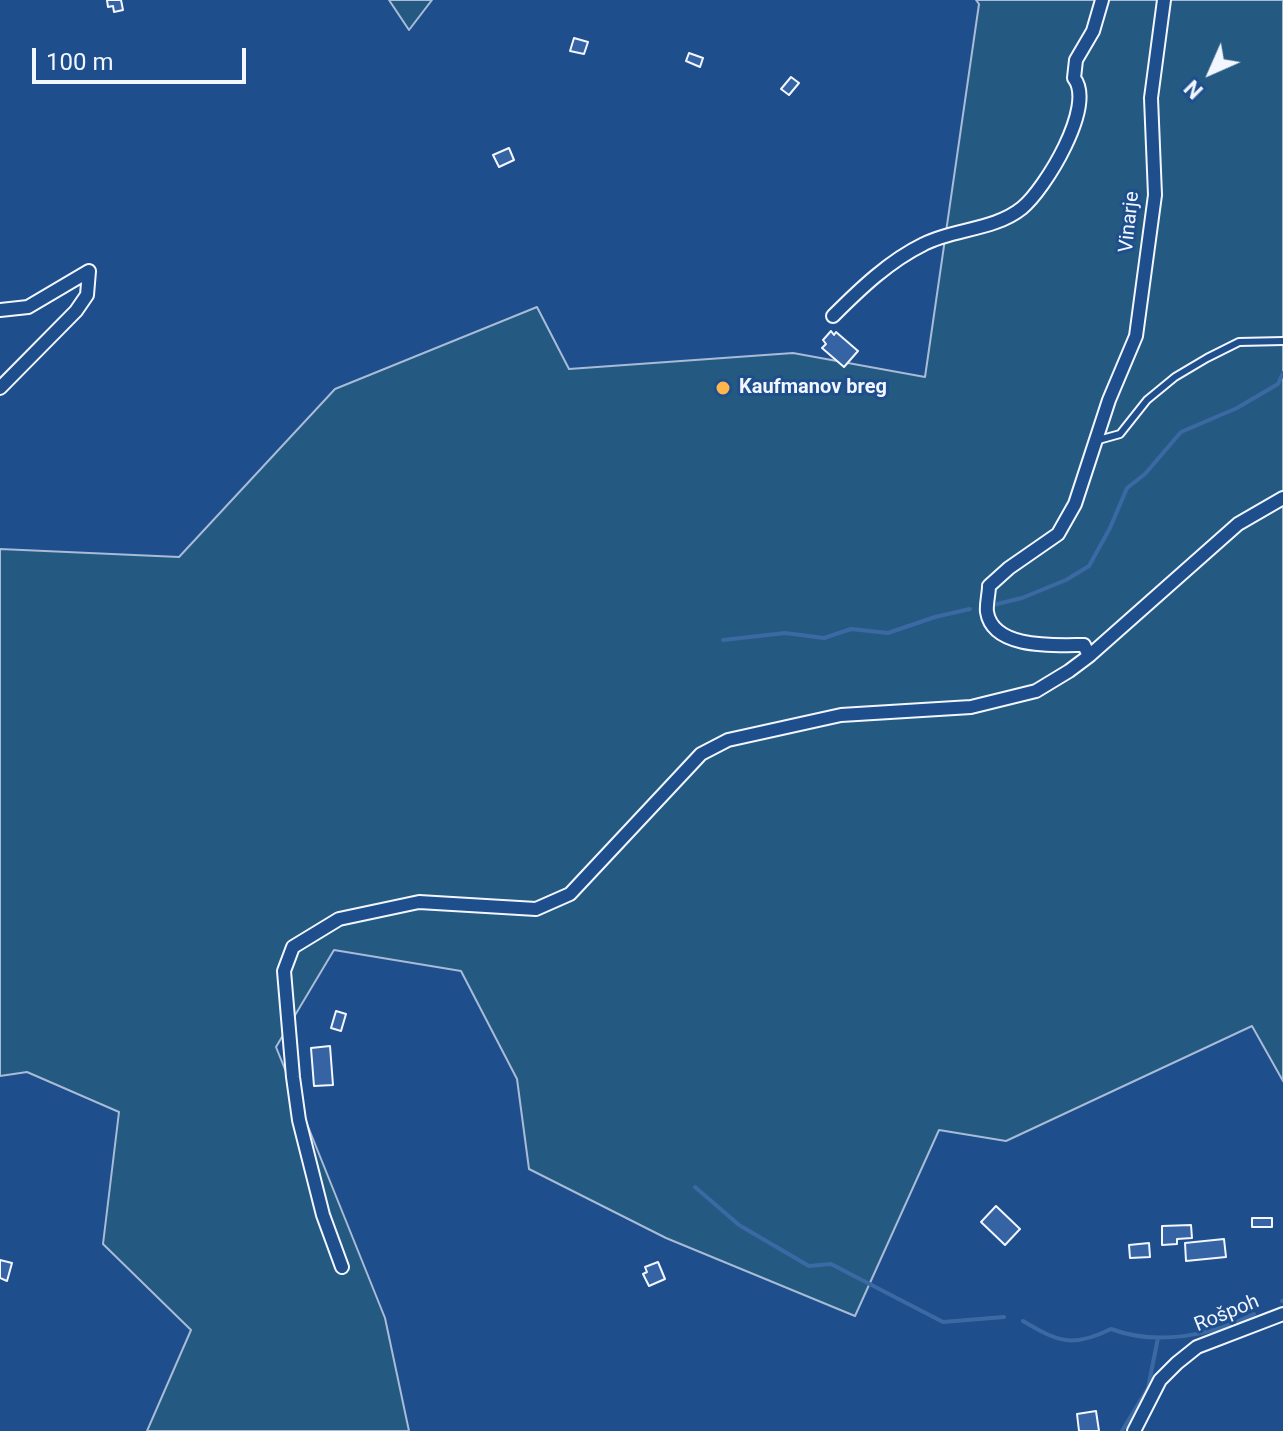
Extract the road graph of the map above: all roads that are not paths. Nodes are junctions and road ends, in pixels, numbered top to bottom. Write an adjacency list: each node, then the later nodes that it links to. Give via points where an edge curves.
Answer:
1 (1102, 0): 4 (street, via 1071,77 1078,83 1077,118 1054,168 1021,208 979,228 926,242 889,265)
2 (1164, 0): 7 (street, Vinarje, via 1151,98 1155,195 1136,336)
3 (0, 310): 6 (street, via 28,307 89,271 87,295 76,311)
4 (833, 316)
5 (1283, 341): 7 (lane, via 1239,342 1207,358 1147,400 1120,434)
6 (0, 388)
7 (1095, 441): 9 (street, Vinarje, via 1075,504 1058,534 989,586 987,614 997,630 1026,645 1084,645)
8 (1283, 498): 9 (street, via 1238,524)
9 (1089, 656): 10 (street, via 1036,691 971,707 841,715 728,740 701,754 570,894 536,909 419,902 339,919 293,947 284,971 299,1120)
10 (342, 1267)
11 (1283, 1314): 12 (street, Rošpoh, via 1197,1347 1160,1380)
12 (1134, 1431)

